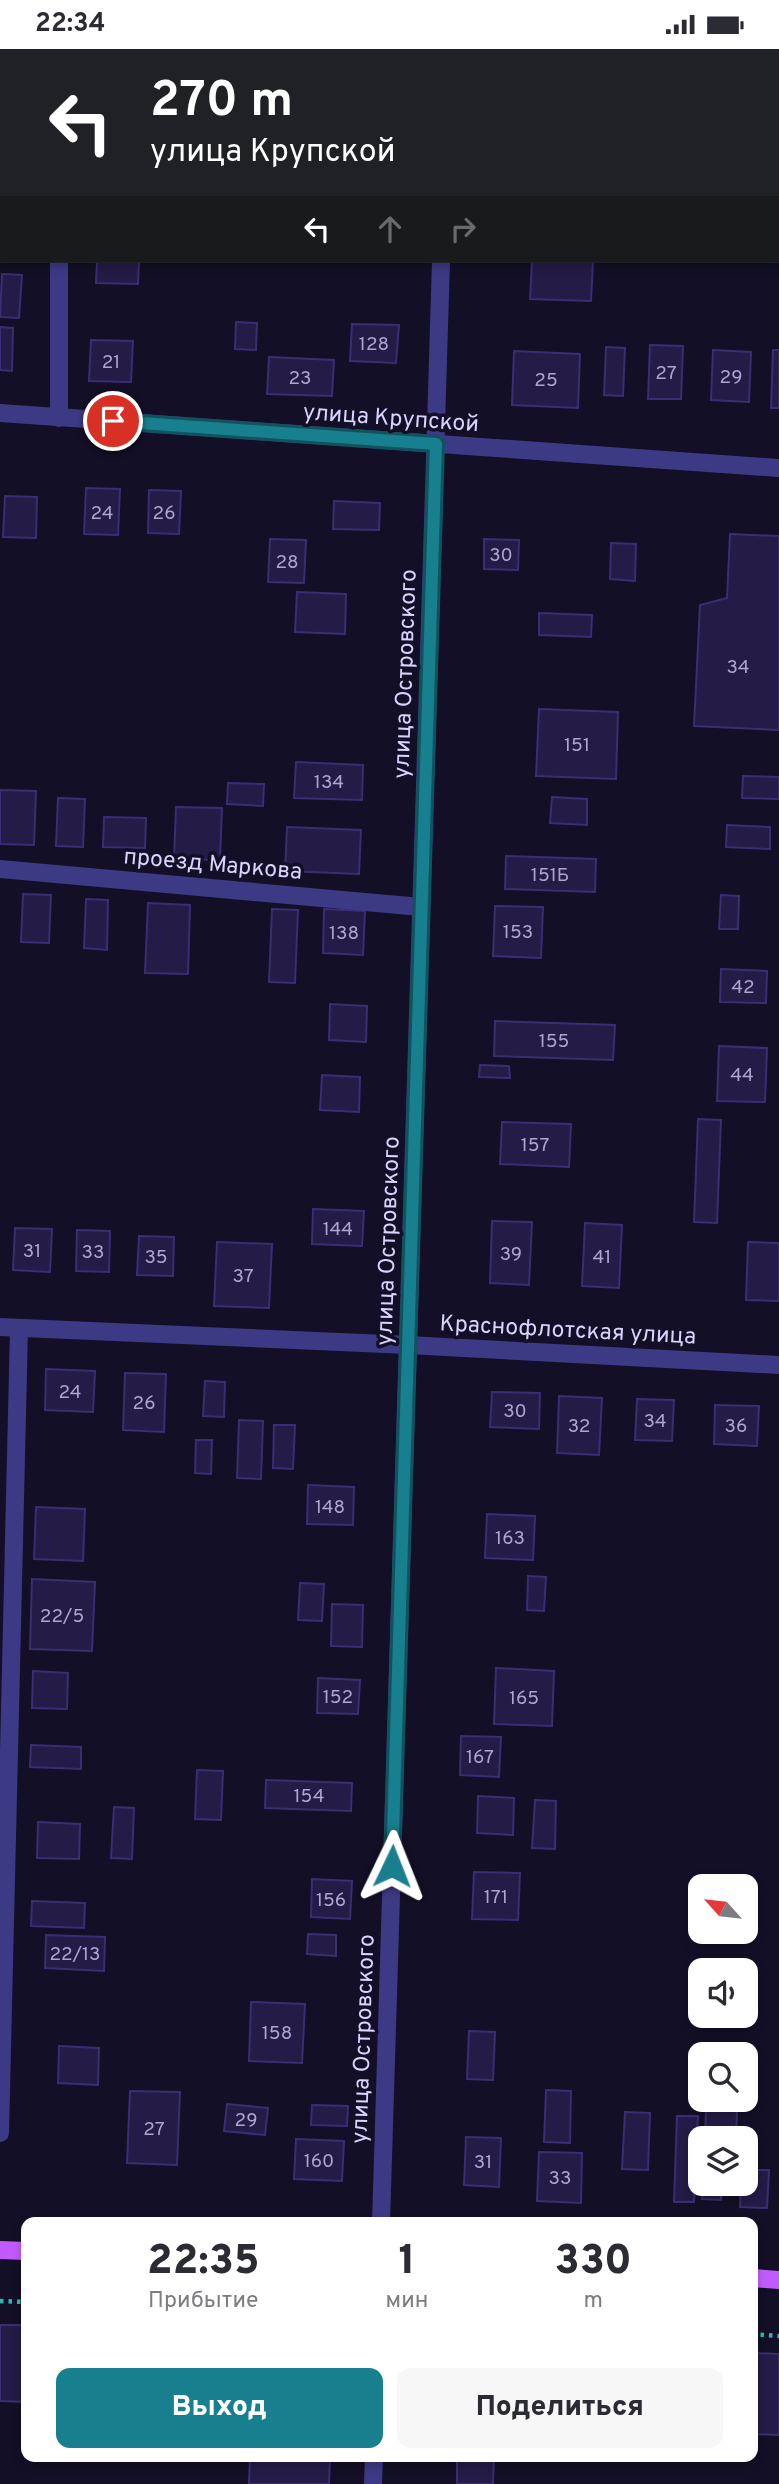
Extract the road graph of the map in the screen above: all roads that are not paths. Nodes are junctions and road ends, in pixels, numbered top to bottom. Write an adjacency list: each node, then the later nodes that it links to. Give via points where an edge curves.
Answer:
1 (59, 263): 4 (lane)
2 (441, 263): 5 (lane, улица Островского)
3 (0, 413): 4 (lane, улица Крупской)
4 (59, 418): 5 (lane, улица Крупской)
5 (436, 444): 6 (lane, улица Крупской); 8 (lane, улица Островского)
6 (779, 468)
7 (0, 869): 8 (lane, проезд Маркова)
8 (421, 907): 11 (lane, улица Островского)
9 (0, 1328): 10 (lane, Краснофлотская улица)
10 (19, 1329): 11 (lane, Краснофлотская улица); 13 (lane)
11 (408, 1345): 12 (lane, Краснофлотская улица); 14 (lane, улица Островского)
12 (779, 1365)
13 (0, 2133)
14 (381, 2217)
15 (0, 2250): 16 (main road)
16 (21, 2251)
17 (758, 2279): 18 (main road)
18 (779, 2280)
19 (374, 2462): 20 (lane)
20 (373, 2484)

